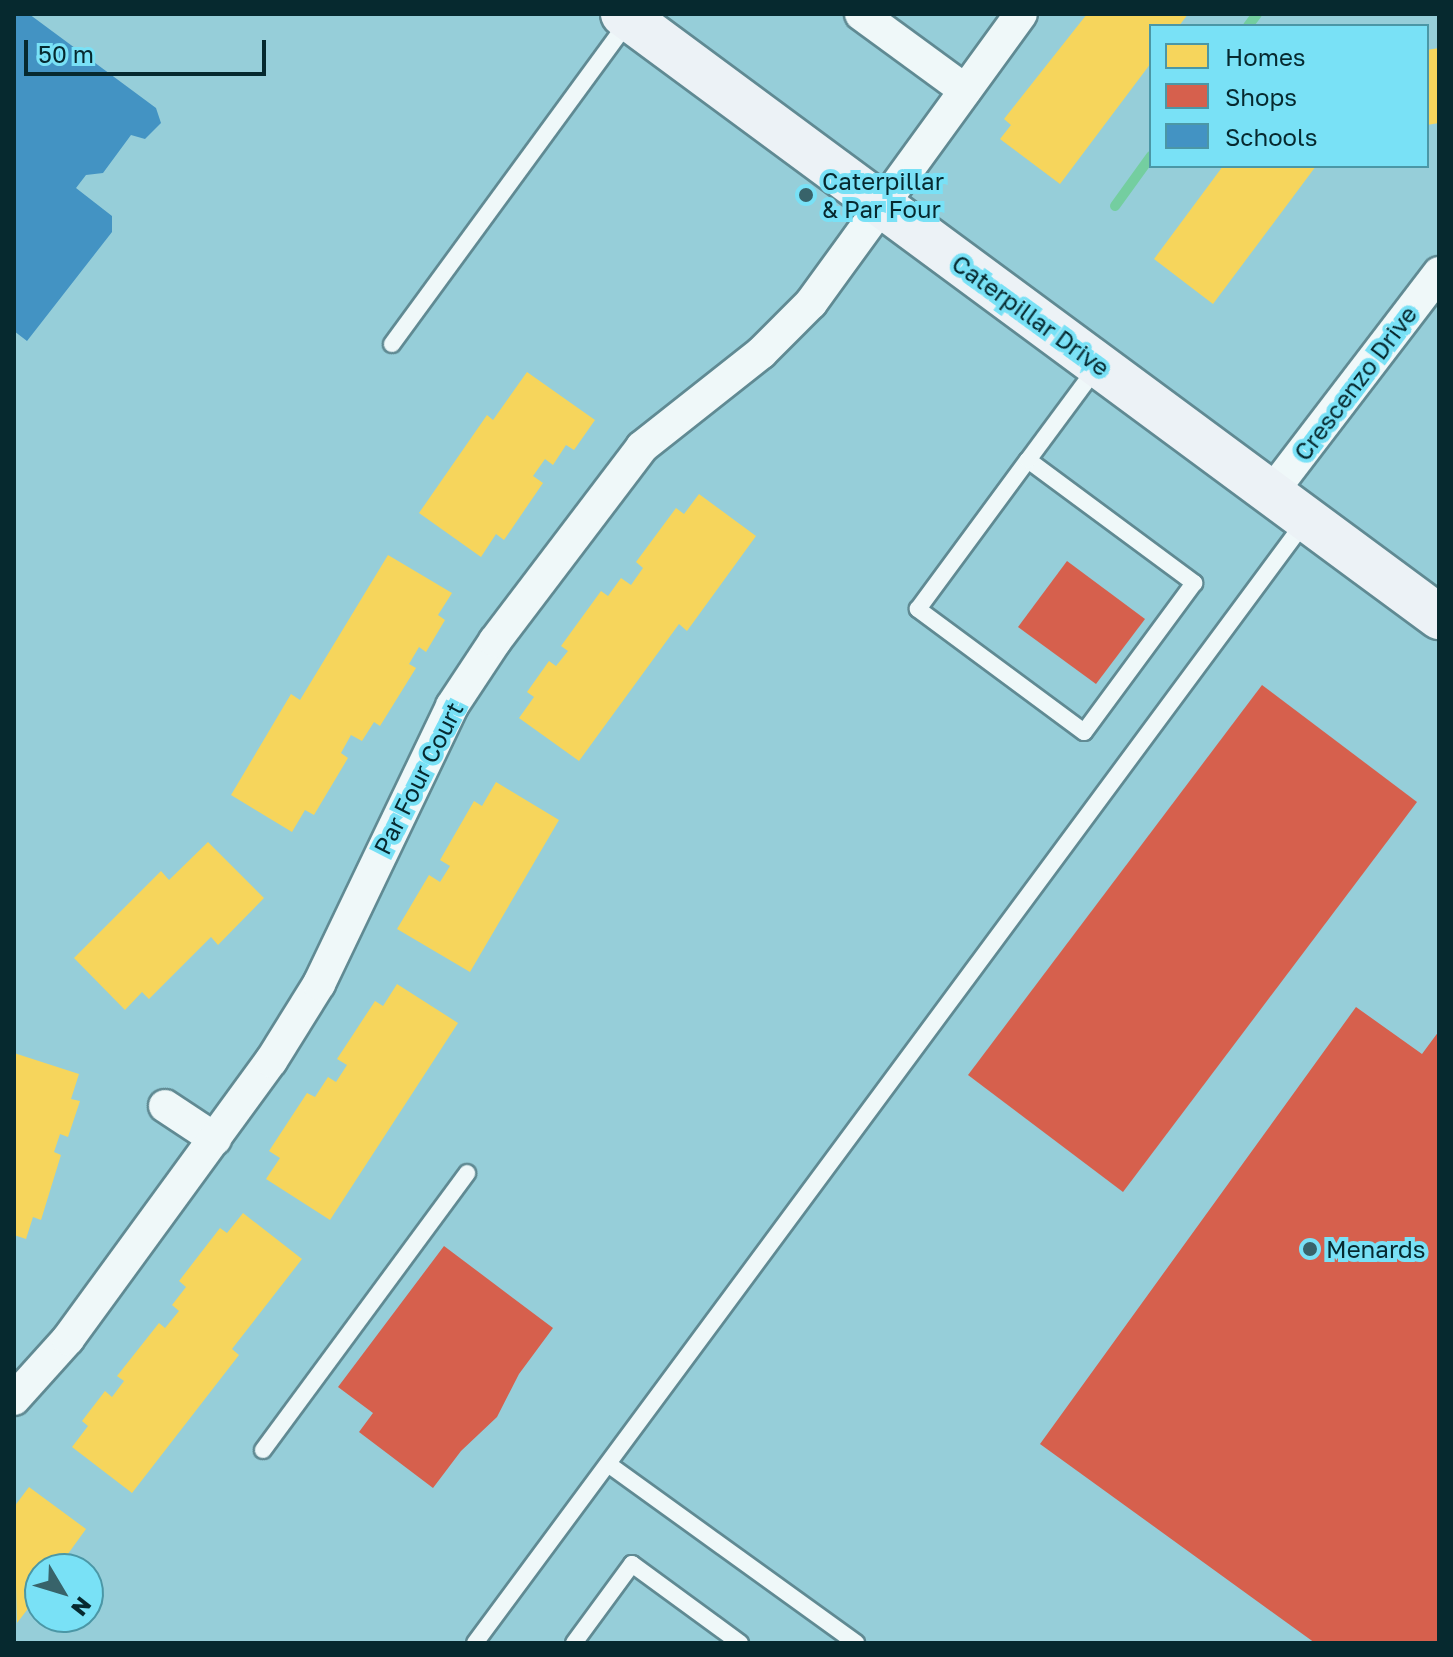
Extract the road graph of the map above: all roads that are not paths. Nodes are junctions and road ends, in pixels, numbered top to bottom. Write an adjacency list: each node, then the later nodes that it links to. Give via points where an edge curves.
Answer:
1 (861, 14): 4 (street)
2 (1021, 14): 4 (street, Par Four Court)
3 (626, 16): 5 (street, Caterpillar Drive); 7 (lane)
4 (965, 90): 5 (street, Par Four Court)
5 (882, 205): 8 (street, Caterpillar Drive); 14 (street, Par Four Court, via 791,323 642,447 495,641 409,786 319,984)
6 (1439, 273): 10 (street, Crescenzo Drive)
7 (392, 344)
8 (1098, 365): 9 (lane); 10 (street, Caterpillar Drive)
9 (1028, 460): 9 (lane, via 918,609 1084,732 1194,583)
10 (1271, 493): 11 (street, Caterpillar Drive)
11 (1307, 519): 12 (street, Caterpillar Drive); 18 (lane)
12 (1439, 617)
13 (165, 1106): 14 (street)
14 (215, 1139): 16 (street, Par Four Court, via 68,1339)
15 (467, 1173): 17 (lane)
16 (14, 1399)
17 (263, 1450)
18 (608, 1464): 19 (lane); 22 (lane)
19 (475, 1643)
20 (574, 1643): 21 (lane, via 632,1564)
21 (740, 1643)
22 (856, 1643)

